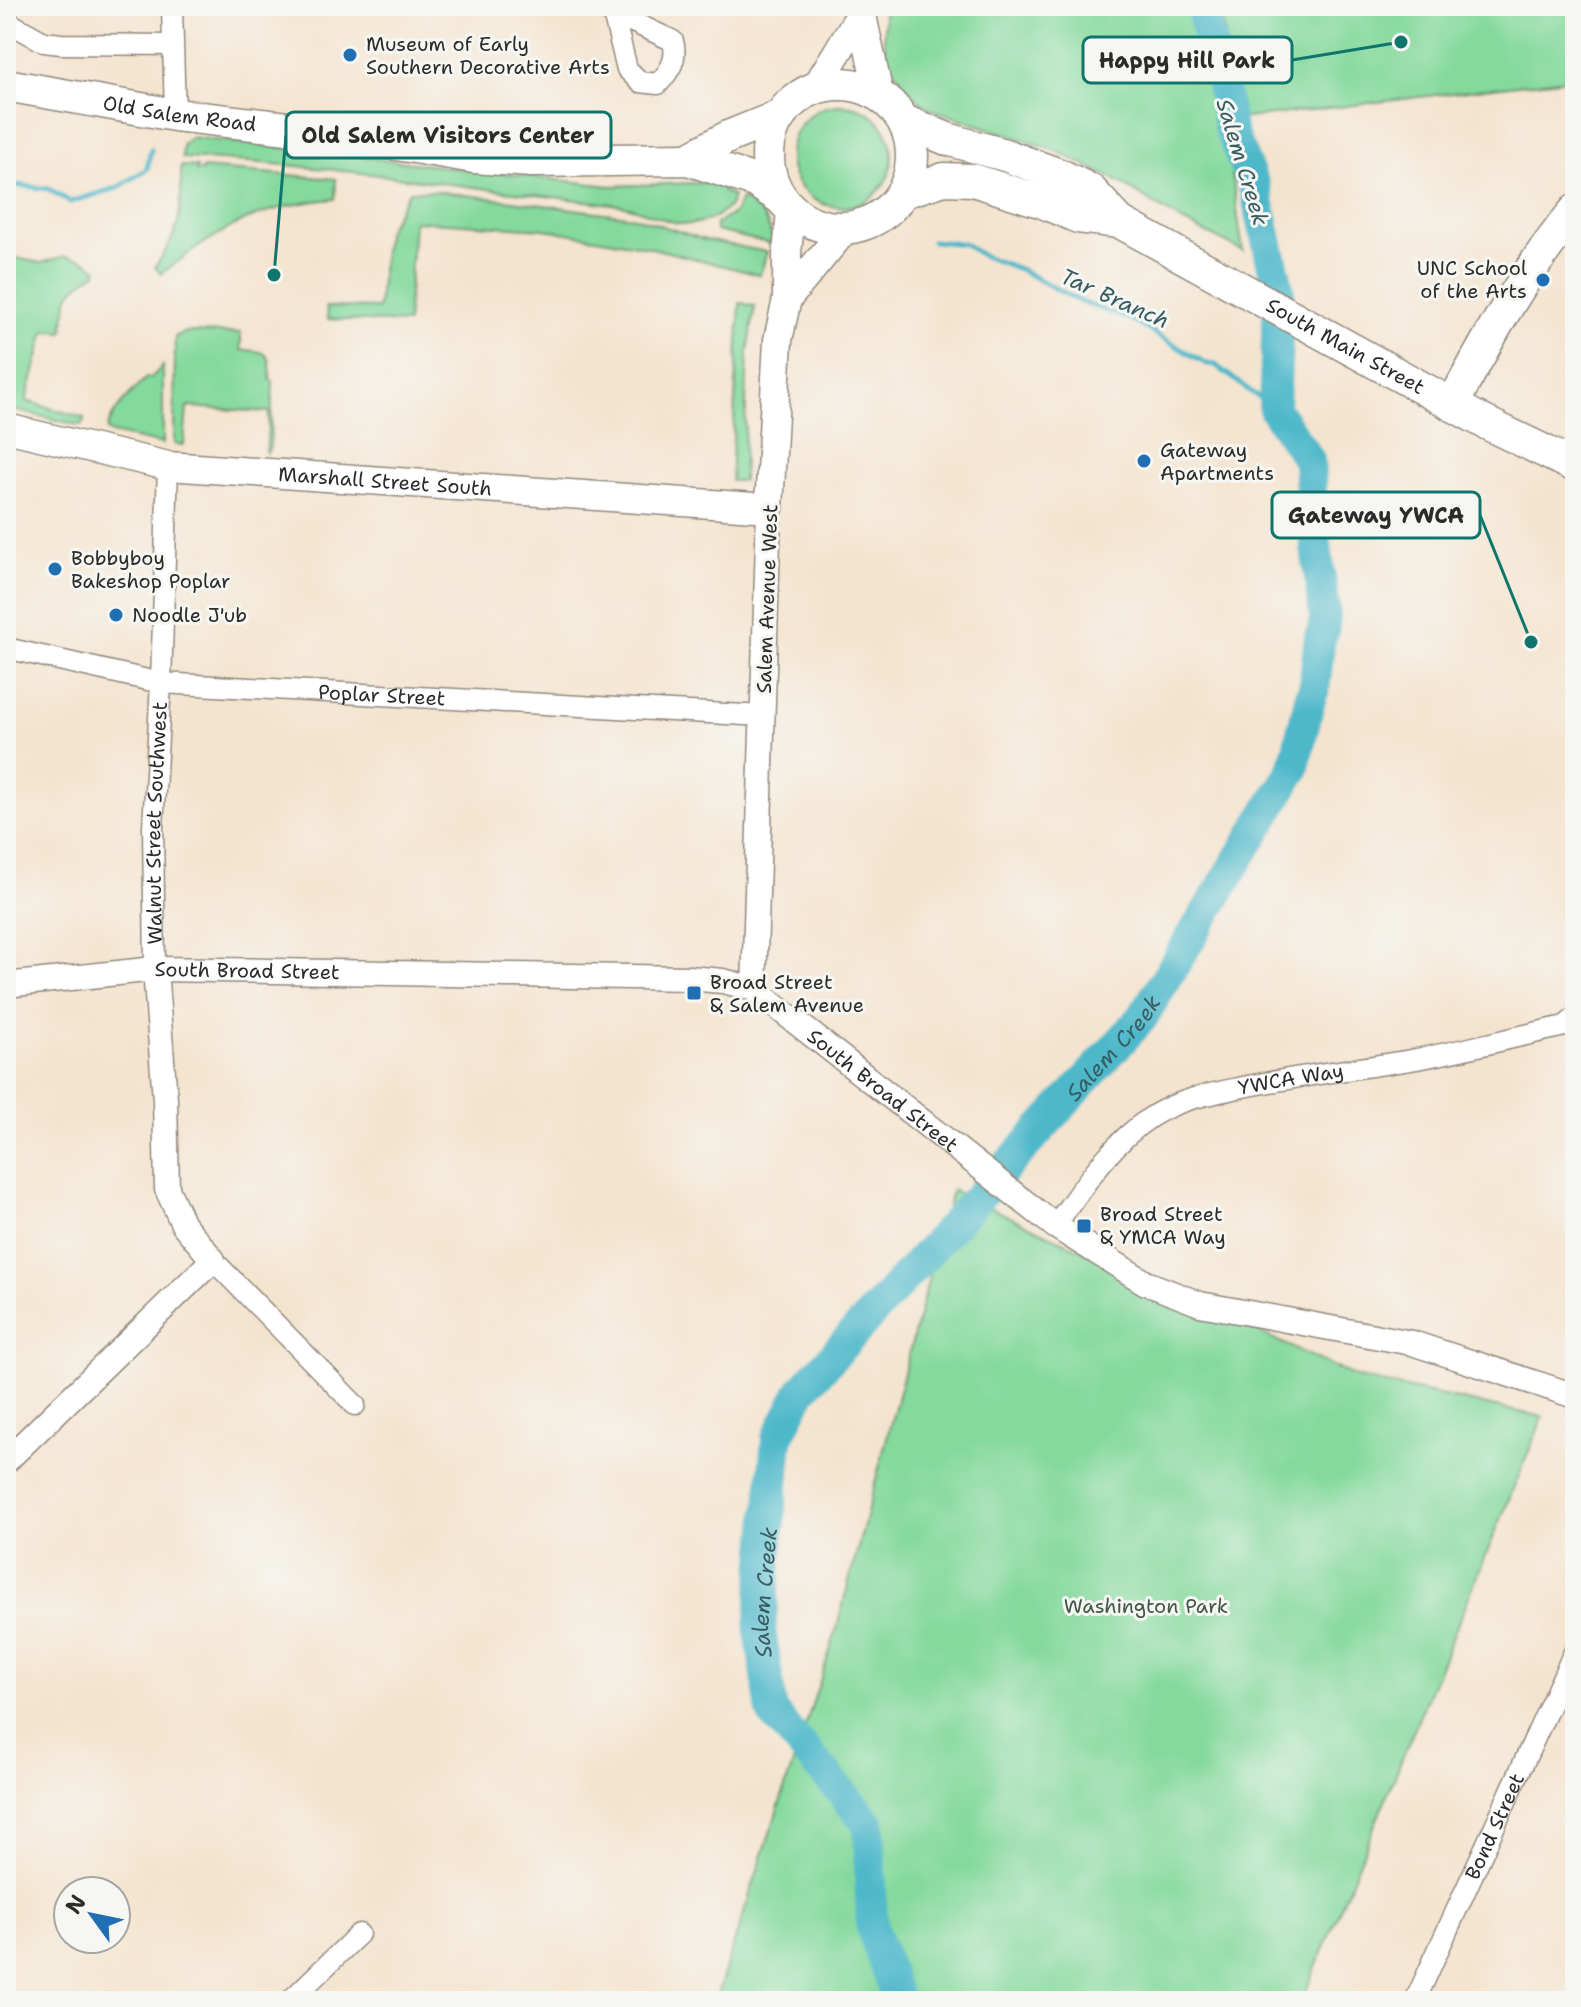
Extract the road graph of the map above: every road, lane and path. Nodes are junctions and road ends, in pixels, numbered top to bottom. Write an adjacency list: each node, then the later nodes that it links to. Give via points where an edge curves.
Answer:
1 (172, 6): 4 (street)
2 (860, 11): 6 (main road); 7 (main road)
3 (6, 21): 4 (street, via 44,42)
4 (172, 45): 8 (street)
5 (6, 85): 8 (main road, Old Salem Road)
6 (815, 89): 7 (main road, via 858,86); 9 (main road)
7 (879, 95): 10 (main road)
8 (175, 115): 11 (main road, Old Salem Road, via 332,133 474,157)
9 (780, 116): 11 (main road, Old Salem Road); 13 (main road, via 770,136 768,158 771,179)
10 (904, 121): 12 (main road, via 913,157); 15 (main road, South Main Street, via 1062,176 1090,190)
11 (688, 159): 13 (main road, Old Salem Road, via 755,181)
12 (903, 192): 15 (main road, South Main Street, via 944,179 973,180 1078,217); 16 (main road, via 888,211)
13 (786, 204): 16 (main road, via 807,221); 17 (main road, Salem Avenue West)
14 (1575, 211): 18 (main road, via 1499,319)
15 (1120, 222): 18 (main road, South Main Street)
16 (845, 229): 17 (main road)
17 (787, 299): 22 (main road, Salem Avenue West, via 778,340)
18 (1452, 405): 21 (main road, South Main Street)
19 (6, 428): 20 (main road, Marshall Street South)
20 (168, 466): 22 (main road, Marshall Street South); 24 (street, Walnut Street Southwest)
21 (1575, 466)
22 (769, 508): 25 (street, Salem Avenue West)
23 (6, 648): 24 (street, Poplar Street)
24 (161, 683): 25 (street, Poplar Street); 26 (street, Walnut Street Southwest, via 153,827)
25 (763, 716): 28 (street, Salem Avenue West)
26 (155, 969): 27 (street, South Broad Street); 28 (street, South Broad Street, via 689,978); 31 (street, Walnut Street Southwest, via 167,1189 183,1224)
27 (6, 985)
28 (754, 989): 30 (street, South Broad Street)
29 (1575, 1018): 30 (street, YWCA Way, via 1565,1026 1416,1059 1262,1083 1173,1105 1149,1118 1104,1160)
30 (1055, 1226): 32 (street, South Broad Street, via 1146,1283 1200,1304 1412,1343)
31 (213, 1260): 33 (street); 34 (street)
32 (1575, 1396)
33 (355, 1405)
34 (6, 1461)
35 (1575, 1650): 38 (street, Bond Street)
36 (359, 1934): 37 (street)
37 (290, 2001)
38 (1415, 2001)

